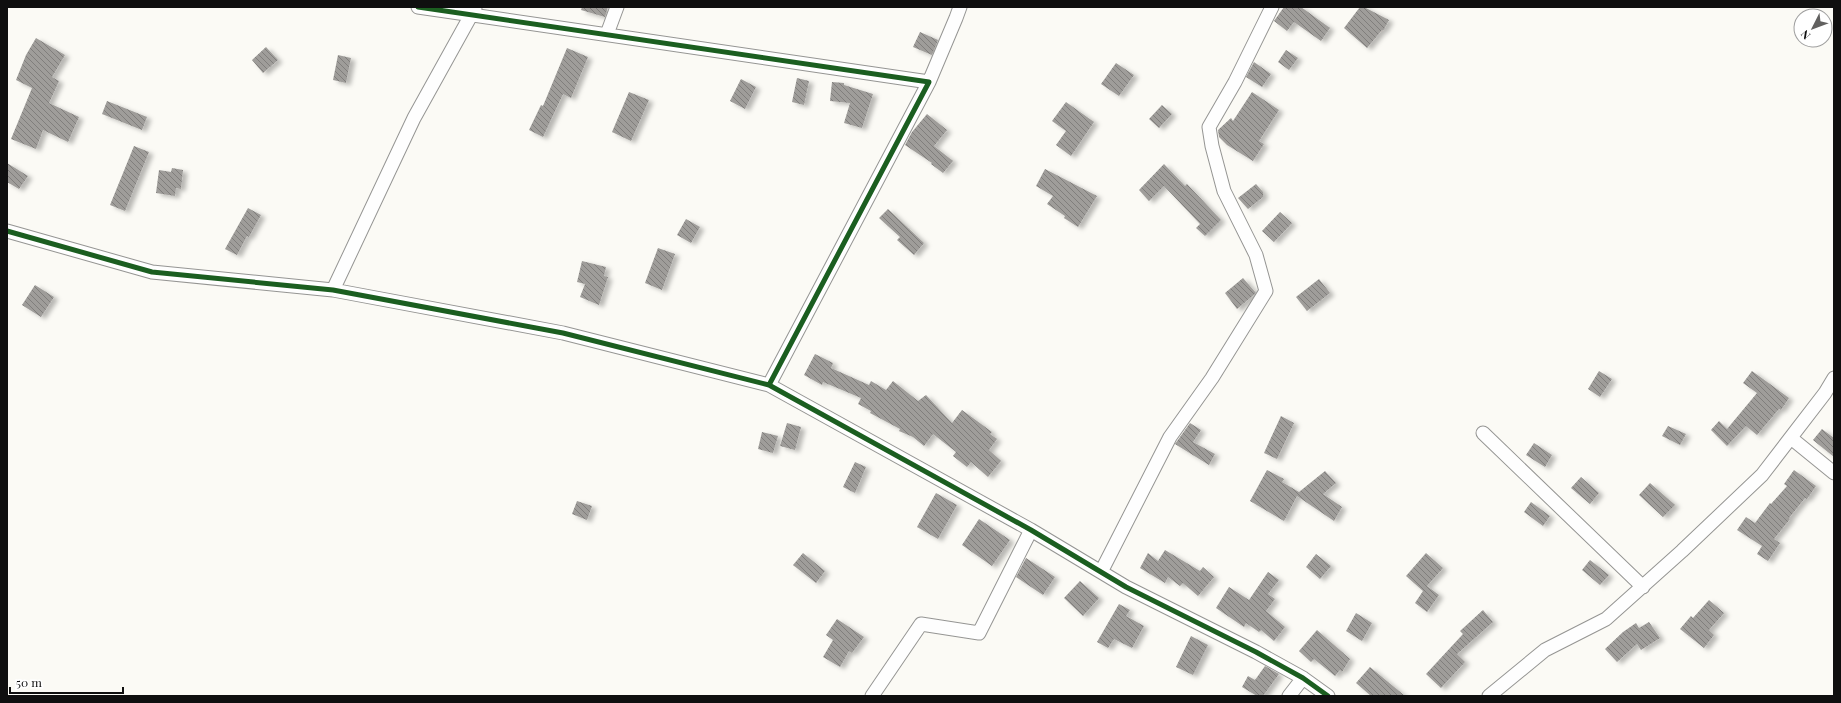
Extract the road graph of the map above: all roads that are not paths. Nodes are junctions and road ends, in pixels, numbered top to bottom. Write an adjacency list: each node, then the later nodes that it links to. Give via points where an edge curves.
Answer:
1 (418, 7): 5 (street)
2 (617, 7): 6 (street)
3 (960, 7): 7 (street)
4 (1272, 7): 16 (street, via 1210,127 1212,146 1224,191 1256,255 1266,291 1212,378 1170,436)
5 (474, 11): 6 (street); 9 (street, via 414,118)
6 (607, 34): 7 (street)
7 (928, 82): 11 (street)
8 (7, 231): 9 (street, via 152,272)
9 (333, 290): 11 (street, via 562,333)
10 (1834, 378): 13 (street)
11 (769, 385): 15 (street)
12 (1483, 433): 17 (street)
13 (1791, 438): 14 (street); 17 (street, via 1762,475)
14 (1834, 473)
15 (1030, 530): 16 (street); 19 (street, via 979,633 921,624)
16 (1101, 572): 18 (street)
17 (1643, 586): 22 (street, via 1606,619 1545,650)
18 (1303, 678): 20 (street); 21 (street)
19 (872, 696)
20 (1289, 696)
21 (1328, 696)
22 (1489, 696)

